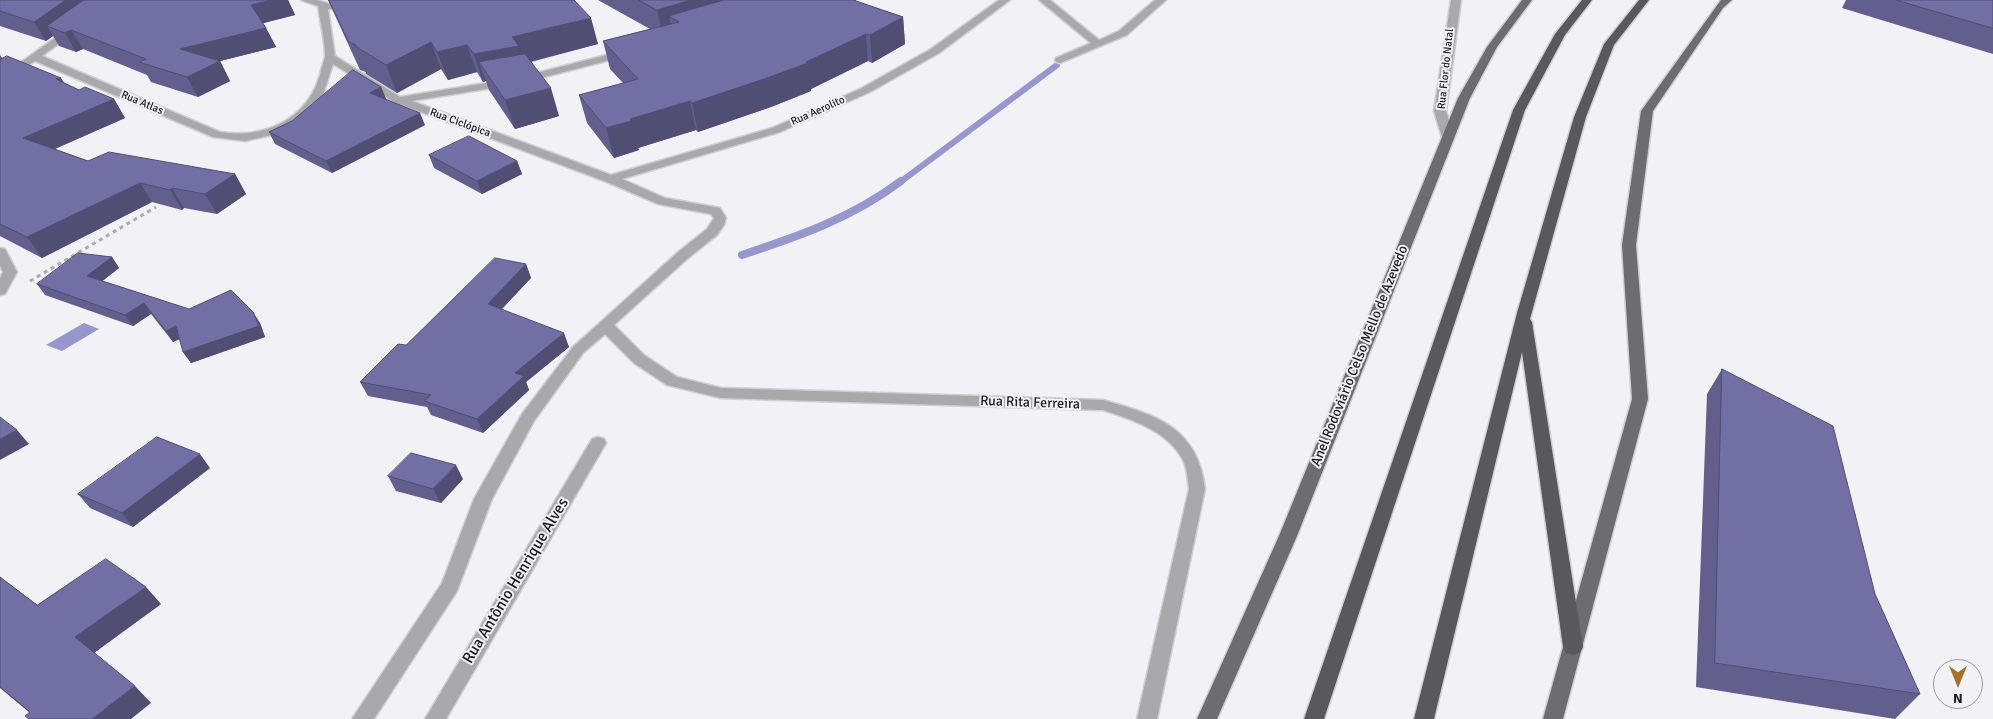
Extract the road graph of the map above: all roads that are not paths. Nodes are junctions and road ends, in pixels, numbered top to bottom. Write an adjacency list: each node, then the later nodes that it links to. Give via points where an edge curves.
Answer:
1 (306, 0): 10 (street)
2 (1005, 0): 21 (street, Rua Aerolito, via 935,52 866,90 776,130)
3 (1044, 0): 13 (street)
4 (1160, 0): 13 (street, via 1123,33)
5 (1456, 0): 20 (street, Rua Flor do Natal, via 1440,111)
6 (1527, 0): 20 (main road, Anel Rodoviário Celso Mello de Azevedo, via 1503,29 1481,64)
7 (1587, 0): 32 (highway, via 1560,34 1519,110)
8 (1644, 0): 24 (highway, via 1609,44 1580,117)
9 (1727, 0): 27 (main road, via 1647,111 1629,244 1640,399)
10 (323, 6): 11 (street); 16 (street)
11 (344, 9)
12 (81, 23): 15 (street)
13 (1098, 44): 17 (street)
14 (640, 49): 19 (street, via 517,81)
15 (35, 57): 16 (street, Rua Atlas, via 233,139 253,138 276,131 298,116 317,97); 18 (street)
16 (330, 57): 19 (street, Rua Ciclópica)
17 (1060, 60)
18 (0, 82)
19 (398, 100): 21 (street, Rua Ciclópica)
20 (1448, 137): 31 (main road, Anel Rodoviário Celso Mello de Azevedo, via 1288,536)
21 (611, 179): 25 (street, Rua Ciclópica, via 662,201 716,211 720,218 712,232)
22 (0, 252): 23 (street, via 10,272)
23 (0, 291)
24 (1524, 313): 27 (highway); 33 (highway)
25 (606, 326): 28 (street, via 578,350 528,418 482,498 450,586); 30 (street, Rua Rita Ferreira, via 639,359 672,381 721,393 1103,405 1146,419 1177,438 1192,463 1197,489)
26 (598, 443): 29 (street, Rua Antônio Henrique Alves)
27 (1573, 647): 34 (main road)
28 (362, 719)
29 (435, 719)
30 (1147, 719)
31 (1207, 719)
32 (1314, 719)
33 (1424, 719)
34 (1553, 719)

